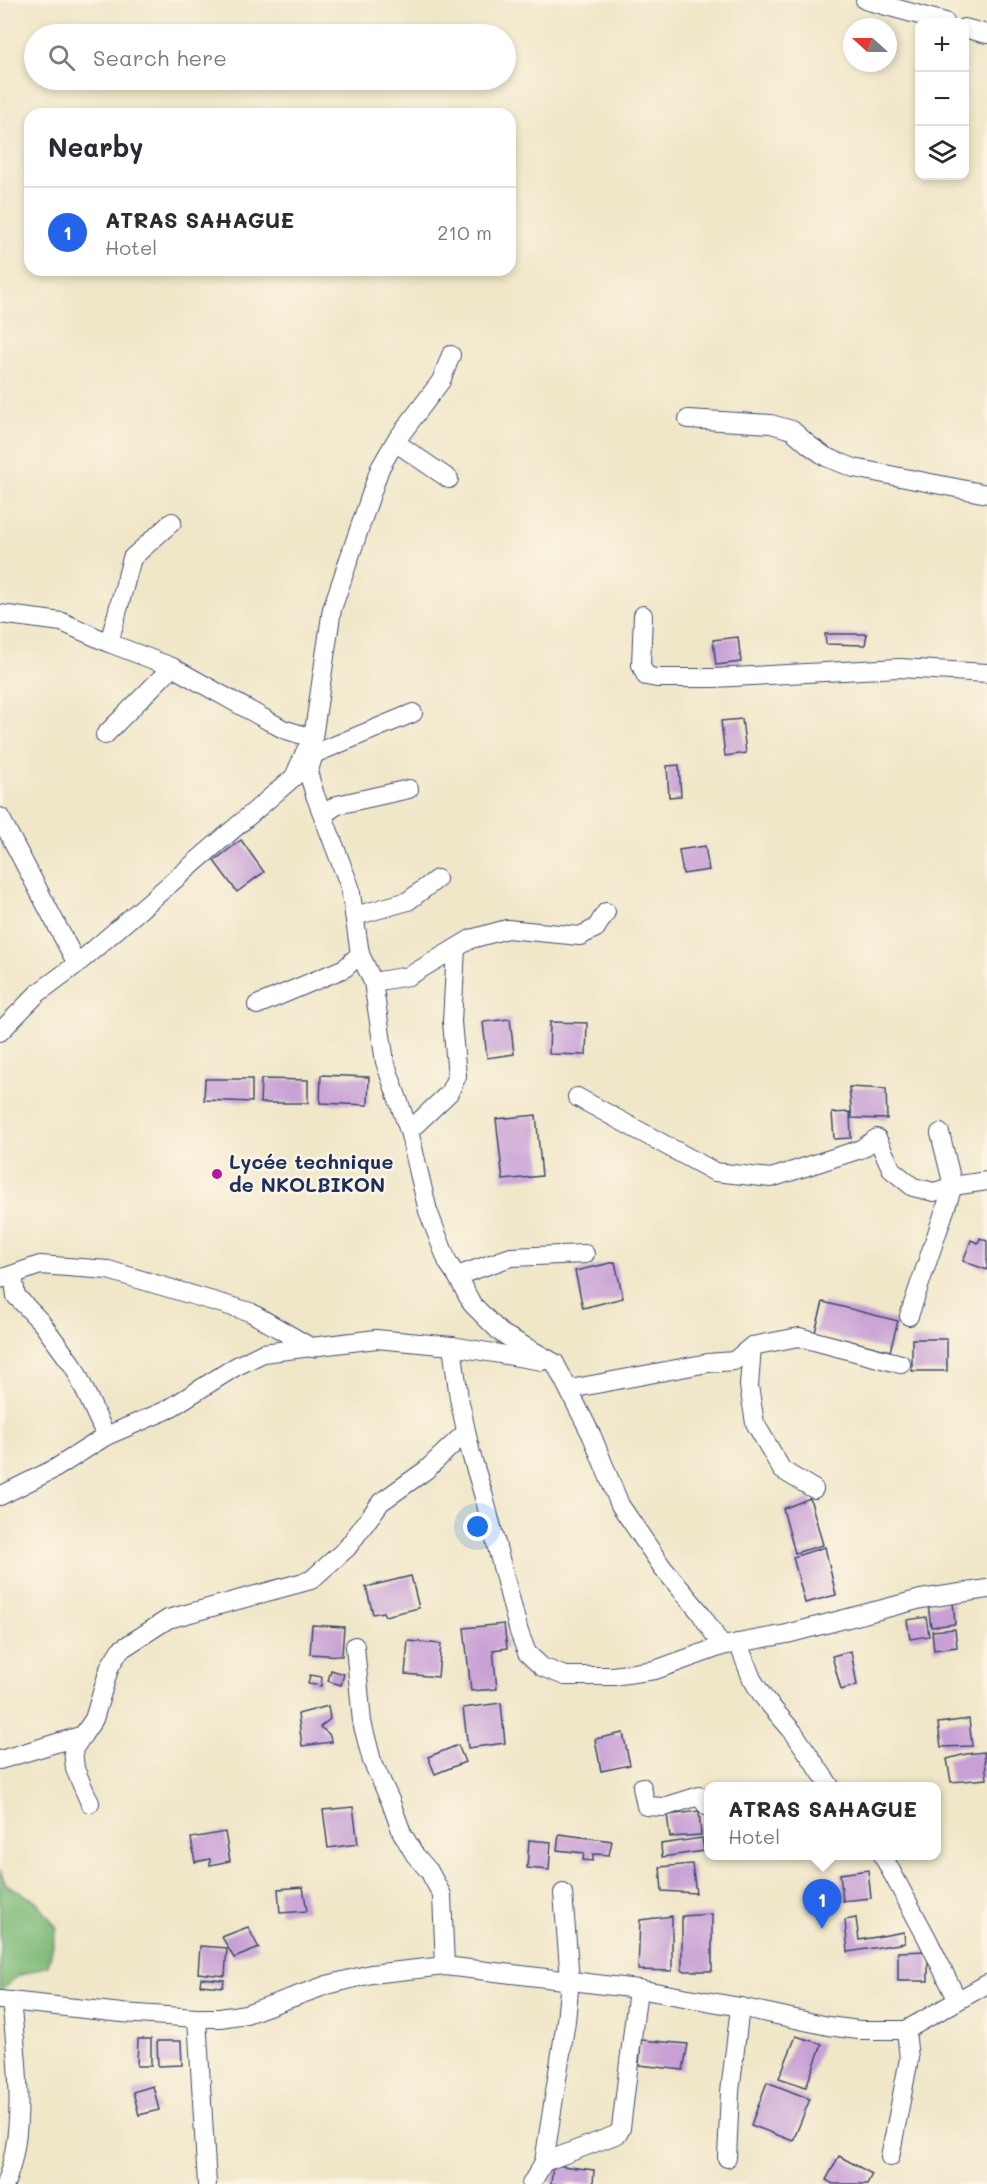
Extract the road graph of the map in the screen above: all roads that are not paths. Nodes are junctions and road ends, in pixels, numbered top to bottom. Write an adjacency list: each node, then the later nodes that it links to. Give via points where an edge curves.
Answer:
1 (865, 0): 2 (street)
2 (930, 18)
3 (969, 29): 4 (street)
4 (987, 34)
5 (451, 355): 7 (street, via 441,381)
6 (688, 419): 9 (street, via 771,424 792,430 826,457 854,468)
7 (395, 442): 8 (street); 18 (street, via 380,468 332,609)
8 (448, 479)
9 (987, 494)
10 (172, 522): 13 (street, via 132,558)
11 (0, 614): 13 (street, via 62,622)
12 (643, 615): 15 (street, via 641,665 646,676 657,678 899,668)
13 (109, 643): 14 (street)
14 (172, 667): 17 (street); 18 (street, via 283,729)
15 (987, 673)
16 (413, 712): 19 (street, via 314,754)
17 (105, 735)
18 (312, 738): 19 (street); 28 (street, via 294,777)
19 (308, 772): 21 (street)
20 (409, 789): 21 (street, via 337,805)
21 (322, 815): 25 (street, via 350,887)
22 (0, 817): 28 (street)
23 (437, 879): 25 (street, via 408,901)
24 (606, 912): 26 (street, via 596,928 580,936 507,929 471,939)
25 (354, 916): 27 (street)
26 (456, 948): 29 (street, via 409,976); 33 (street, via 452,1022 457,1076 449,1093)
27 (360, 954): 29 (street); 30 (street, via 345,968)
28 (77, 964): 31 (street, via 38,993)
29 (373, 982): 33 (street, via 386,1062)
30 (257, 1005)
31 (0, 1032)
32 (577, 1096): 36 (street, via 716,1172 771,1178 861,1149 877,1138 892,1170 913,1187 934,1192)
33 (409, 1131): 38 (street, via 428,1211)
34 (940, 1133): 36 (street)
35 (987, 1181): 36 (street)
36 (953, 1186): 40 (street)
37 (585, 1254): 38 (street, via 510,1257)
38 (457, 1276): 44 (street, via 472,1304 501,1333)
39 (6, 1277): 43 (street, via 40,1265 108,1270 250,1312); 48 (street, via 16,1296 74,1367)
40 (909, 1316)
41 (453, 1346): 43 (street, via 376,1339); 44 (street); 47 (street)
42 (752, 1346): 45 (street, via 799,1337); 46 (street, via 734,1361); 49 (street, via 749,1386 755,1423 783,1470)
43 (312, 1348): 48 (street, via 263,1353 167,1410)
44 (555, 1363): 46 (street)
45 (901, 1364)
46 (570, 1389): 52 (street, via 620,1505 663,1568)
47 (466, 1432): 52 (street, via 519,1632 527,1653 542,1667 565,1676 613,1676 655,1670); 54 (street, via 426,1470 381,1502 347,1548 311,1580 168,1619 120,1650 110,1666 94,1719)
48 (106, 1436): 50 (street, via 56,1468)
49 (814, 1489)
50 (0, 1496)
51 (987, 1589): 52 (street, via 921,1599 787,1635)
52 (730, 1644): 56 (street, via 764,1698 794,1733)
53 (355, 1646): 62 (street, via 362,1722 372,1761 402,1833 442,1895)
54 (83, 1735): 55 (street); 59 (street, via 73,1750 75,1769)
55 (0, 1761)
56 (826, 1782)
57 (642, 1787): 58 (street, via 646,1806 664,1807 699,1796)
58 (704, 1802)
59 (90, 1803)
60 (885, 1860): 66 (street)
61 (563, 1893): 63 (street)
62 (445, 1966): 63 (street); 69 (street, via 371,1974 246,2014)
63 (570, 1980): 65 (street); 73 (street)
64 (987, 1984): 66 (street)
65 (638, 1989): 68 (street); 73 (street, via 618,2134)
66 (957, 2000): 70 (street)
67 (5, 2001): 69 (street); 74 (street, via 15,2033 17,2128 12,2167)
68 (740, 2007): 70 (street, via 828,2026); 72 (street)
69 (197, 2018): 75 (street)
70 (906, 2030): 71 (street, via 909,2059)
71 (890, 2157)
72 (727, 2158)
73 (544, 2162): 76 (street)
74 (5, 2184)
75 (207, 2184)
76 (531, 2184)

